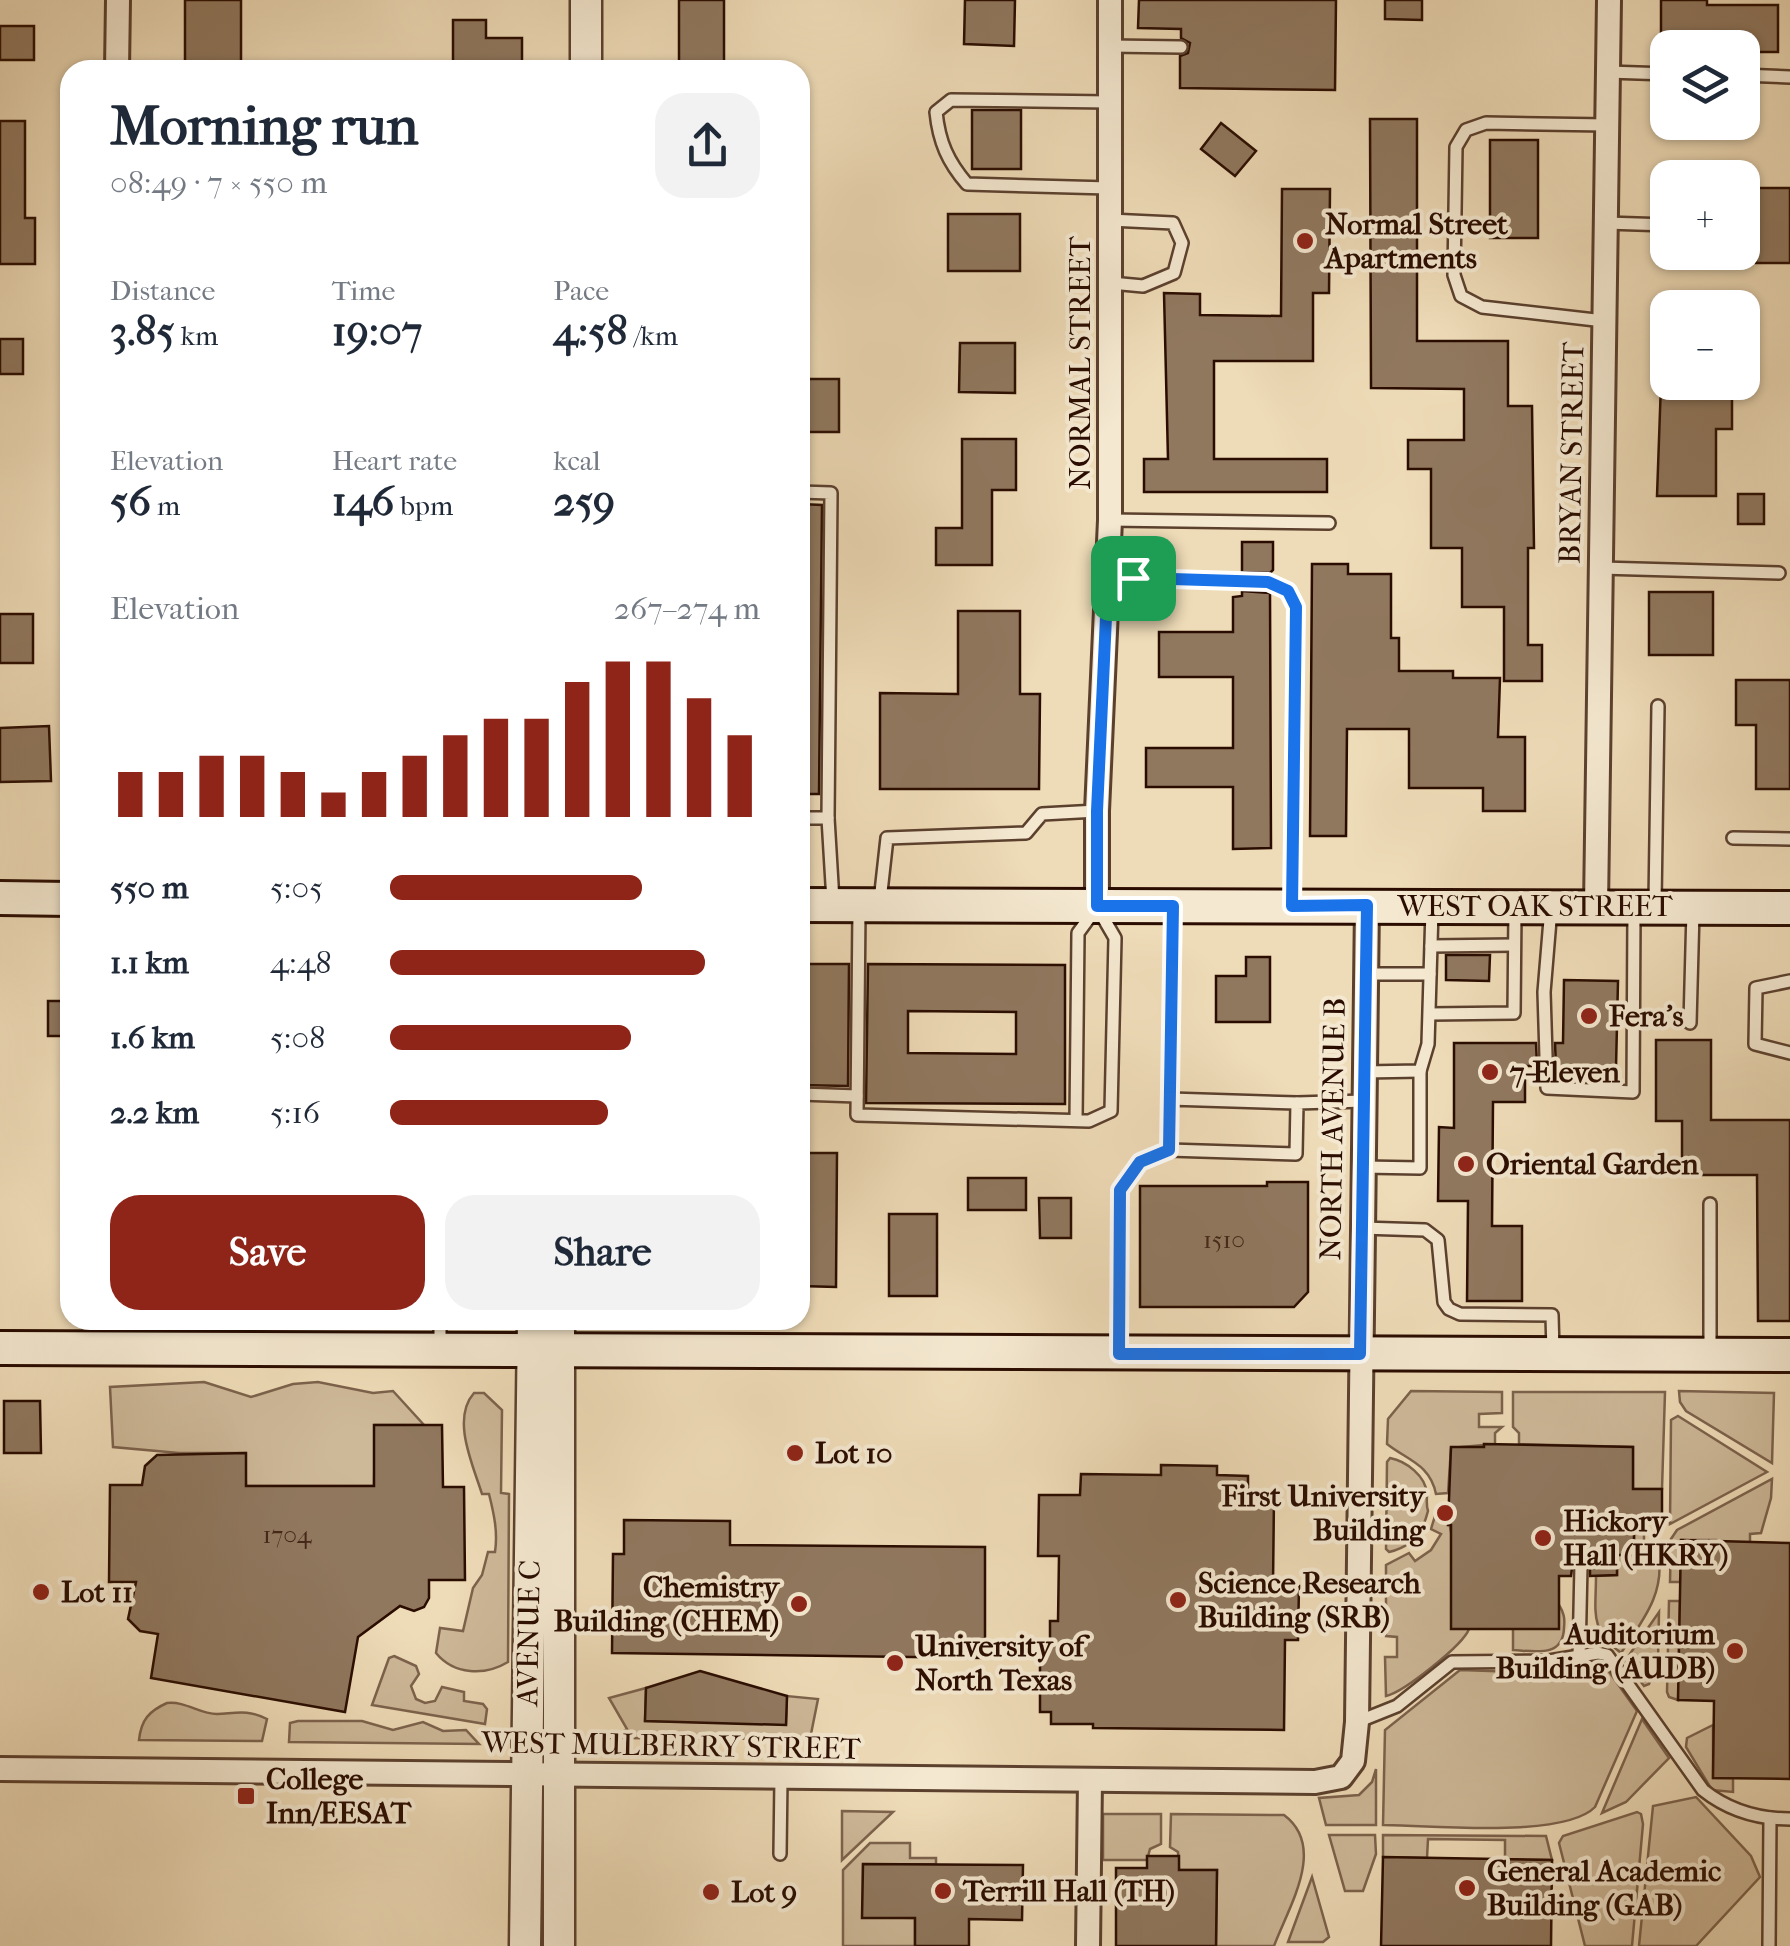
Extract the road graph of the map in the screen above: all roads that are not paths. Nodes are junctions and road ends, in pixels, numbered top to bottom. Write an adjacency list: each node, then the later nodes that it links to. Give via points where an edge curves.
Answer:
1 (118, 0): 7 (street)
2 (586, 0): 8 (street)
3 (1110, 0): 5 (street, NORMAL STREET)
4 (1609, 0): 9 (street, BRYAN STREET)
5 (1109, 46): 6 (lane); 13 (street, NORMAL STREET)
6 (1180, 47)
7 (117, 60)
8 (586, 60)
9 (1608, 72): 10 (lane); 14 (street, BRYAN STREET)
10 (1650, 73)
11 (1760, 76): 12 (lane)
12 (1790, 77)
13 (1108, 102): 15 (street, NORMAL STREET); 15 (lane, via 950,100 936,112 938,139 967,184)
14 (1607, 125): 17 (street, BRYAN STREET); 20 (lane, via 1486,123 1466,130 1456,147 1454,275 1461,296 1482,307)
15 (1109, 188): 16 (street, NORMAL STREET)
16 (1110, 220): 19 (street, NORMAL STREET); 19 (lane, via 1172,223 1182,243 1174,274 1143,286)
17 (1606, 223): 18 (lane); 20 (street, BRYAN STREET)
18 (1650, 224)
19 (1111, 284): 22 (street, NORMAL STREET)
20 (1604, 321): 24 (street, BRYAN STREET)
21 (810, 492): 30 (lane, via 831,492)
22 (1110, 520): 23 (lane); 26 (street, NORMAL STREET)
23 (1330, 523)
24 (1600, 568): 25 (lane); 44 (street, BRYAN STREET)
25 (1778, 573)
26 (1108, 574): 28 (street, NORMAL STREET); 41 (lane, via 1268,582 1288,591 1296,607)
27 (1658, 706): 45 (lane)
28 (1097, 811): 36 (lane, via 1042,814 1026,832 887,838); 39 (street, NORMAL STREET)
29 (810, 818): 30 (lane)
30 (828, 818): 36 (lane)
31 (1733, 838): 32 (lane)
32 (1790, 838)
33 (0, 898): 34 (main road)
34 (60, 899)
35 (810, 905): 36 (main road, WEST OAK STREET)
36 (858, 905): 39 (main road, WEST OAK STREET); 59 (lane)
37 (1367, 905): 38 (main road, WEST OAK STREET); 41 (main road, WEST OAK STREET); 50 (street, NORTH AVENUE B)
38 (1432, 905): 42 (main road, WEST OAK STREET); 49 (lane)
39 (1097, 906): 40 (main road, WEST OAK STREET); 63 (lane, via 1078,932); 63 (lane, via 1115,938 1111,1110)
40 (1173, 906): 41 (main road, WEST OAK STREET); 60 (lane)
41 (1292, 906)
42 (1515, 906): 43 (main road, WEST OAK STREET); 48 (lane)
43 (1551, 906): 44 (main road, WEST OAK STREET); 45 (lane, via 1544,992 1547,1088 1633,1092)
44 (1596, 906): 45 (main road, WEST OAK STREET)
45 (1644, 906): 46 (main road, WEST OAK STREET)
46 (1693, 907): 47 (main road, WEST OAK STREET); 54 (lane)
47 (1790, 908)
48 (1514, 945): 49 (lane); 53 (lane, via 1514,1013)
49 (1431, 946): 51 (lane)
50 (1366, 974): 51 (lane); 57 (street, NORTH AVENUE B)
51 (1430, 974): 53 (lane)
52 (1790, 981): 55 (lane, via 1756,988 1755,1044)
53 (1430, 1014): 56 (lane)
54 (1690, 1022)
55 (1790, 1053)
56 (1420, 1071): 57 (lane); 65 (lane, via 1420,1168)
57 (1364, 1072): 61 (street, NORTH AVENUE B)
58 (810, 1094): 59 (lane)
59 (857, 1096): 63 (lane, via 857,1115)
60 (1170, 1099): 62 (lane); 64 (lane)
61 (1364, 1102): 62 (lane); 65 (street, NORTH AVENUE B)
62 (1297, 1103): 64 (lane, via 1296,1154)
63 (1076, 1120)
64 (1169, 1150): 71 (lane, via 1140,1162 1120,1190)
65 (1363, 1167): 67 (street, NORTH AVENUE B)
66 (1710, 1204): 74 (lane)
67 (1362, 1228): 72 (street, NORTH AVENUE B); 73 (lane, via 1432,1234 1449,1309 1552,1315)
68 (440, 1336): 69 (main road); 70 (main road)
69 (545, 1336): 71 (main road); 80 (street, AVENUE C); 81 (street)
70 (0, 1348)
71 (1119, 1354): 72 (main road)
72 (1360, 1354): 73 (main road); 78 (street, NORTH AVENUE B)
73 (1552, 1354): 74 (main road)
74 (1710, 1354): 75 (main road)
75 (1790, 1354)
76 (1581, 1565): 77 (lane)
77 (1579, 1656): 78 (lane, via 1452,1662 1398,1706); 85 (lane, via 1598,1653 1613,1660 1703,1790)
78 (1358, 1722): 82 (street, NORTH AVENUE B, via 1353,1761)
79 (0, 1769): 80 (street, WEST MULBERRY STREET)
80 (528, 1776): 81 (street, WEST MULBERRY STREET); 88 (street, AVENUE C)
81 (558, 1776): 83 (street, WEST MULBERRY STREET); 89 (street)
82 (1341, 1777): 84 (street, WEST MULBERRY STREET)
83 (780, 1778): 84 (street, WEST MULBERRY STREET); 87 (lane)
84 (1090, 1780): 90 (street)
85 (1770, 1818): 86 (lane); 91 (lane)
86 (1790, 1819)
87 (780, 1854)
88 (525, 1946)
89 (559, 1946)
90 (1088, 1946)
91 (1769, 1946)

